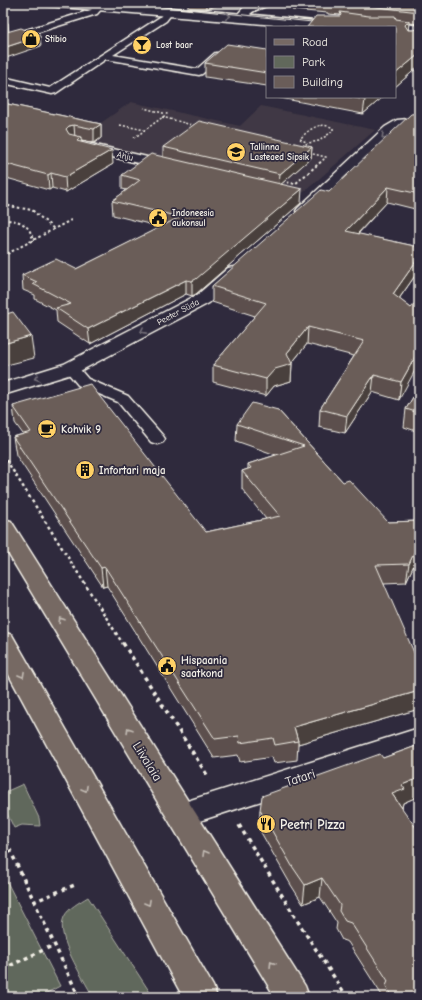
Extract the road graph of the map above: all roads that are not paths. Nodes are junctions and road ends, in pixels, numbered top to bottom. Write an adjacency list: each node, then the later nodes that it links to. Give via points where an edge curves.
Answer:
1 (49, 3): 4 (street)
2 (182, 3): 6 (street)
3 (264, 3): 6 (street)
4 (100, 6): 5 (street); 13 (lane, via 94,12)
5 (169, 12): 6 (street, one-way to 6); 15 (lane, via 163,19)
6 (248, 13): 8 (street)
7 (369, 22): 9 (street)
8 (336, 23)
9 (383, 26)
10 (396, 30): 12 (street)
11 (396, 36): 12 (street)
12 (417, 36)
13 (3, 40)
14 (218, 55): 15 (lane, via 200,72)
15 (104, 56): 16 (lane, via 52,91)
16 (3, 80)
17 (419, 122): 20 (street, one-way to 20, via 402,124 390,130 308,199)
18 (75, 144): 19 (street, Ahju)
19 (188, 171)
20 (293, 220)
21 (248, 260): 22 (street, Peeter Süda, one-way to 22, via 203,299)
22 (71, 368): 23 (street, Peeter Süda, one-way to 23); 24 (lane, via 83,382 123,399)
23 (3, 389)
24 (157, 439)
25 (3, 526): 28 (main road, Liivalaia, one-way to 25)
26 (3, 641): 29 (main road, one-way to 29)
27 (419, 739): 28 (street, Tatari)
28 (181, 814): 30 (main road, Liivalaia, one-way to 28)
29 (201, 997)
30 (293, 997)

